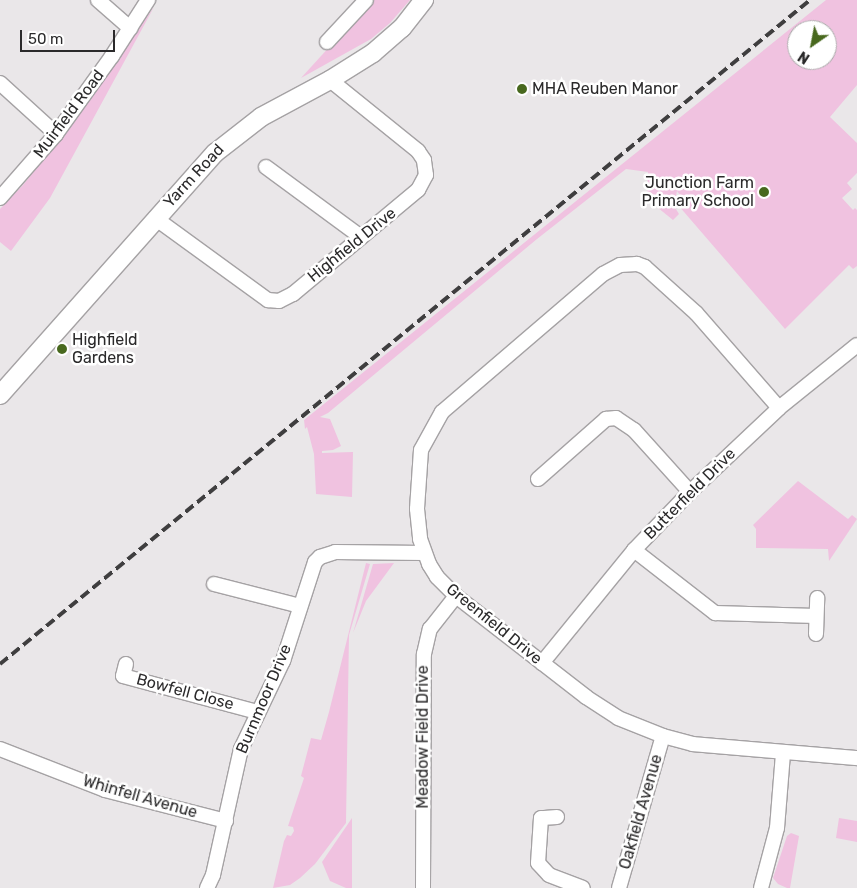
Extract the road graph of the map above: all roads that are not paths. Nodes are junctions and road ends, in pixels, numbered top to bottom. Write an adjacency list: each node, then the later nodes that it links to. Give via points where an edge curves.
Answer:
1 (98, 0): 5 (street)
2 (148, 0): 5 (street, Muirfield Road)
3 (366, 0): 6 (street)
4 (424, 0): 7 (main road, Yarm Road, via 384,45)
5 (130, 28): 9 (street, Muirfield Road)
6 (327, 42)
7 (330, 80): 12 (main road, Yarm Road, via 270,111 242,130 215,153); 13 (street, Highfield Drive, via 418,150 425,164 426,175 418,190)
8 (0, 83): 9 (street)
9 (56, 134): 11 (street, Muirfield Road)
10 (266, 167): 13 (street)
11 (0, 198)
12 (155, 218): 13 (street, Highfield Drive, via 268,300 279,300 293,294); 15 (main road, Yarm Road)
13 (361, 237)
14 (857, 345): 16 (street, Butterfield Drive)
15 (0, 395)
16 (779, 408): 18 (street, Butterfield Drive); 20 (street, Greenfield Drive, via 696,314 646,267 620,265 603,274 442,412 421,450 418,525)
17 (538, 480): 18 (street, via 606,419 616,418 634,430)
18 (690, 492): 19 (street, Butterfield Drive)
19 (634, 550): 25 (street, via 715,613); 27 (street, Butterfield Drive)
20 (424, 553): 22 (street, Greenfield Drive); 24 (street, Burnmoor Drive, via 326,554 315,562)
21 (214, 584): 24 (street)
22 (456, 596): 27 (street, Greenfield Drive); 37 (street, Meadow Field Drive, via 430,629 424,654)
23 (817, 598): 25 (street)
24 (300, 606): 29 (street, Burnmoor Drive, via 283,661)
25 (816, 616): 26 (street)
26 (816, 634)
27 (542, 663): 30 (street, Greenfield Drive, via 586,698 618,718)
28 (120, 671): 29 (street, Bowfell Close)
29 (257, 712): 35 (street, Burnmoor Drive, via 241,749)
30 (663, 736): 32 (street, Greenfield Drive, via 693,744); 39 (street, Oakfield Avenue)
31 (1, 744): 35 (street, Whinfell Avenue, via 105,790)
32 (783, 753): 33 (street, Greenfield Drive); 40 (street, via 777,828)
33 (857, 758)
34 (557, 817): 38 (street, via 541,818 538,863 549,875)
35 (226, 821): 36 (street, Burnmoor Drive)
36 (207, 888)
37 (423, 888)
38 (583, 888)
39 (620, 888)
40 (761, 888)

